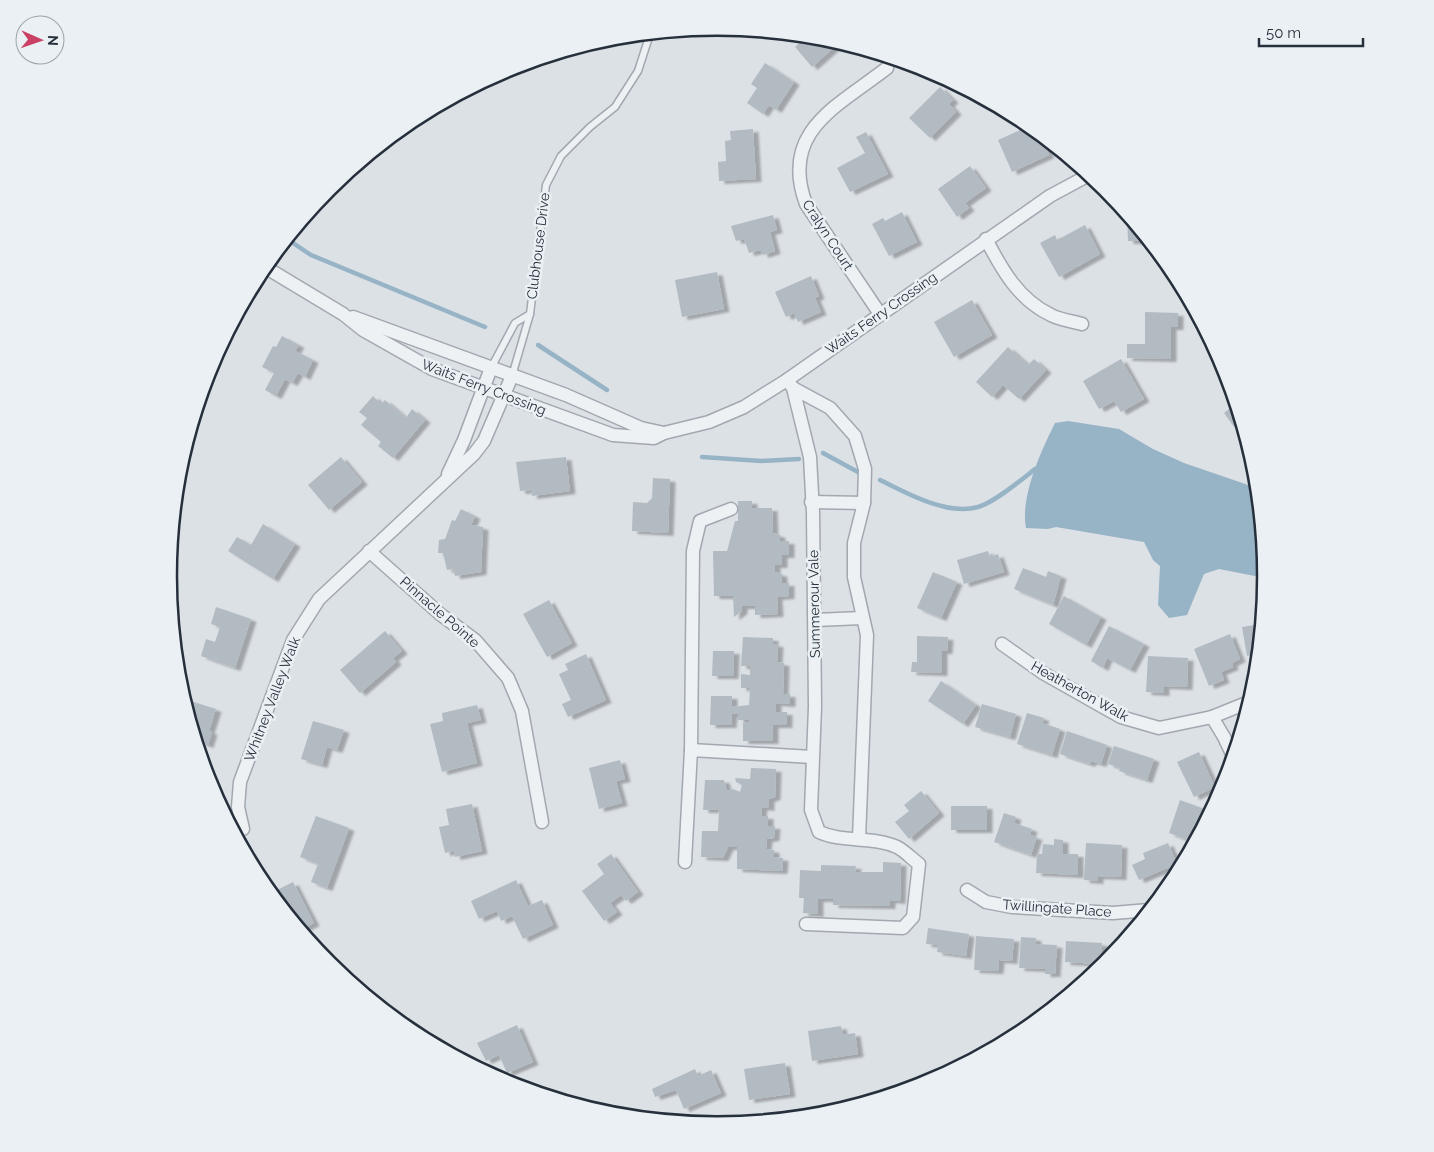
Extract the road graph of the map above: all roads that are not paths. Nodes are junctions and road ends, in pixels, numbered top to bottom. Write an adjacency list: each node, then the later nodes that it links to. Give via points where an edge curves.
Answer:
1 (648, 41): 7 (lane, Clubhouse Drive, via 638,71 615,107 561,156 546,184)
2 (887, 68): 8 (street, Cralyn Court, via 816,123 803,144 798,168 806,204)
3 (1082, 179): 4 (street, Waits Ferry Crossing, via 1050,196)
4 (986, 240): 8 (street, Waits Ferry Crossing); 9 (street, via 1002,271 1024,297 1052,315)
5 (272, 270): 6 (street, Waits Ferry Crossing)
6 (343, 314): 10 (street, Waits Ferry Crossing); 13 (street, Waits Ferry Crossing, via 412,359)
7 (530, 314): 10 (lane, Clubhouse Drive, via 515,323); 11 (lane, Clubhouse Drive)
8 (880, 314): 12 (street, Waits Ferry Crossing)
9 (1082, 324)
10 (491, 368): 11 (street, Waits Ferry Crossing); 13 (street, Whitney Valley Walk)
11 (512, 376): 14 (street, Whitney Valley Walk); 15 (street, Waits Ferry Crossing, via 566,395 641,428)
12 (790, 384): 15 (street, Waits Ferry Crossing, via 718,419); 17 (street, Summerour Vale, via 810,457); 18 (street, via 830,408 855,436 865,469)
13 (484, 388): 14 (street, Waits Ferry Crossing); 16 (street, Whitney Valley Walk)
14 (504, 396): 15 (street, Waits Ferry Crossing, via 612,435 654,438); 16 (street, Whitney Valley Walk, via 484,441)
15 (664, 433)
16 (445, 479): 20 (street, Whitney Valley Walk)
17 (811, 502): 18 (street); 22 (street, Summerour Vale)
18 (864, 504): 21 (street, via 854,544 854,577)
19 (731, 509): 27 (street, via 700,521 693,550)
20 (370, 551): 29 (street, Pinnacle Pointe, via 440,614 475,640 508,678 522,711); 30 (street, Whitney Valley Walk, via 319,599 293,640 240,782 238,807)
21 (862, 618): 22 (street); 31 (street, via 867,635)
22 (815, 620): 28 (street, Summerour Vale)
23 (1002, 644): 25 (street, Heatherton Walk, via 1044,673 1121,717 1158,728)
24 (1240, 705): 25 (street, Heatherton Walk)
25 (1212, 717): 26 (street)
26 (1229, 747)
27 (691, 750): 28 (street); 32 (street)
28 (812, 757): 31 (street, Summerour Vale, via 812,810 819,832 832,837)
29 (542, 822)
30 (243, 829)
31 (859, 839): 35 (street, via 897,847 919,864 913,917 903,928)
32 (685, 862)
33 (967, 890): 34 (street, Twillingate Place, via 986,902 1012,907 1113,913)
34 (1140, 911)
35 (806, 924)

